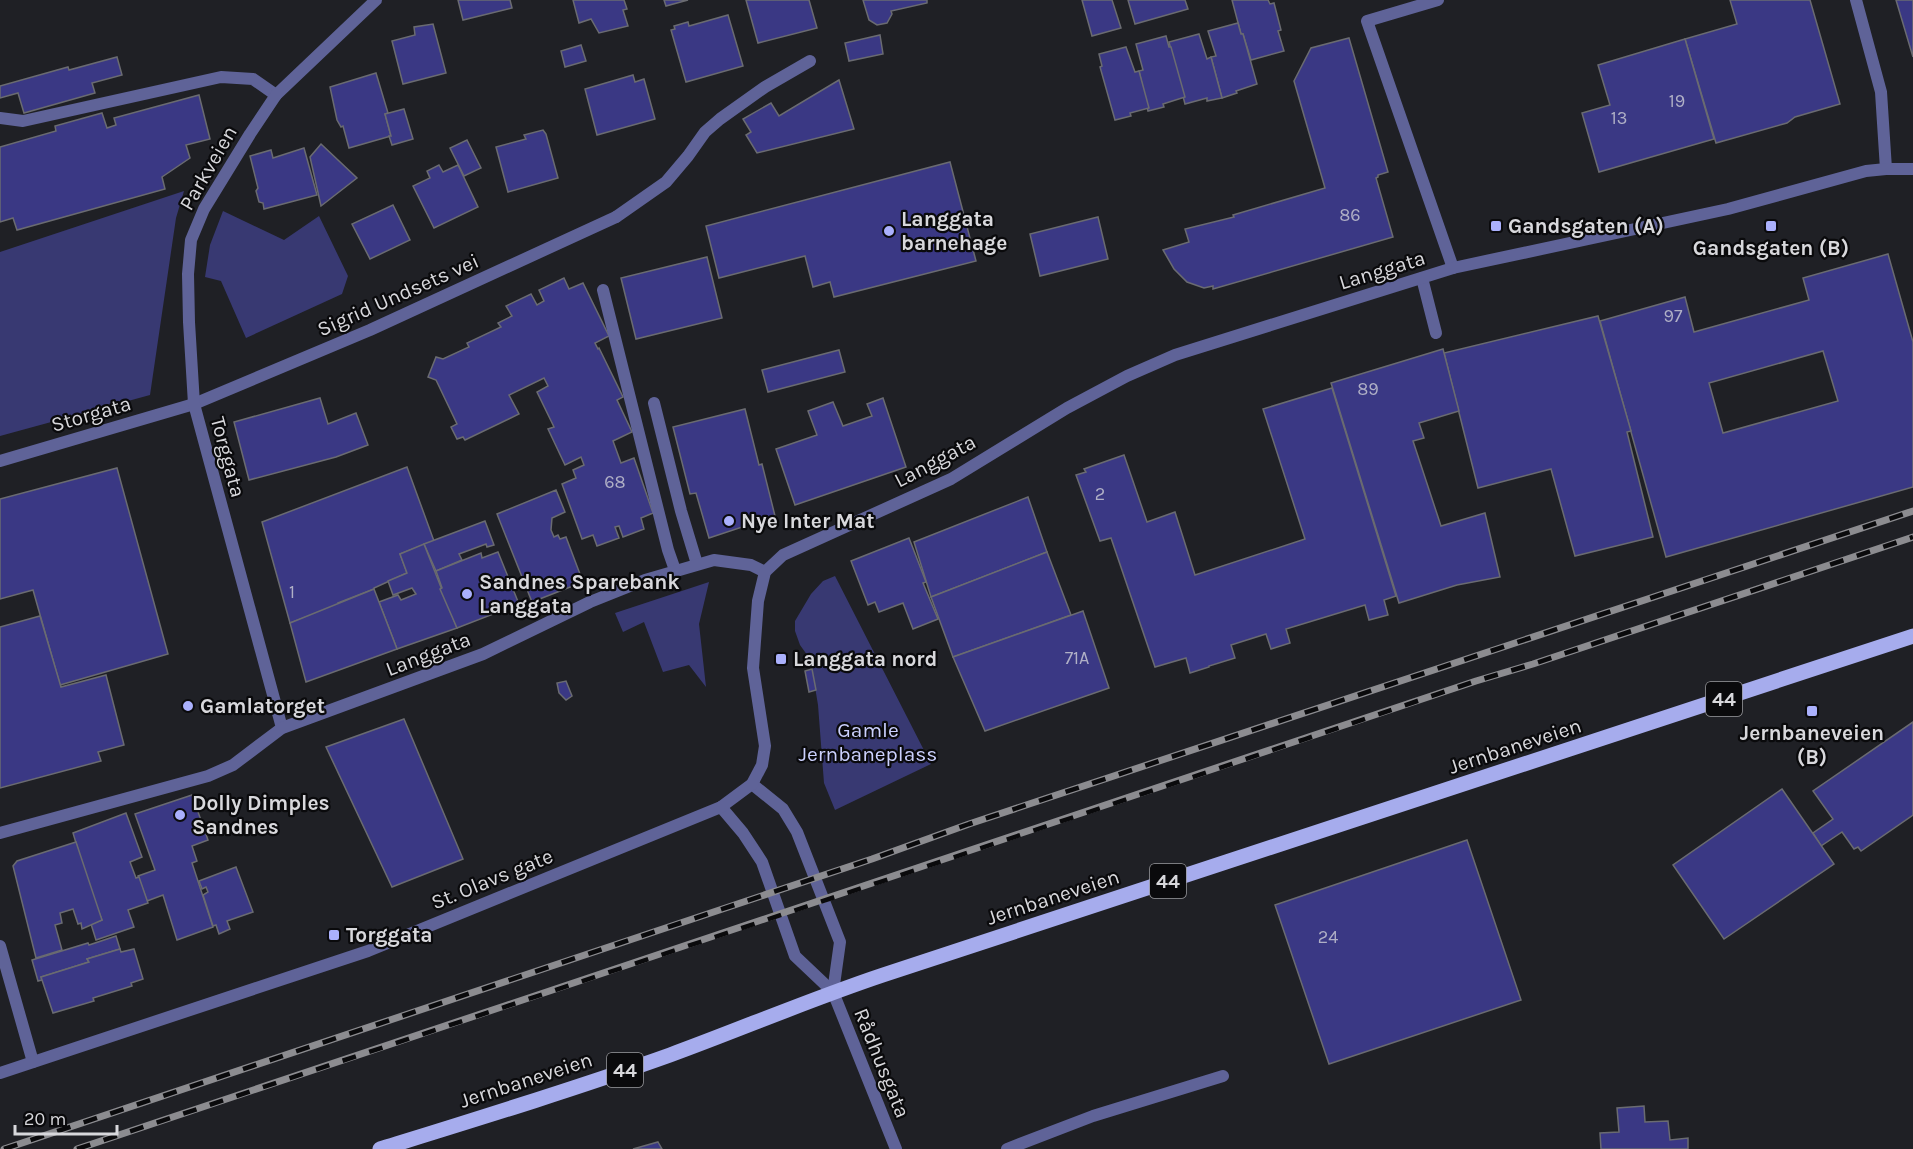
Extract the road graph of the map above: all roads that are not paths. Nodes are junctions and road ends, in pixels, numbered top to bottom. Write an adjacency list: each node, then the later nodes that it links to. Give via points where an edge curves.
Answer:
1 (376, 0): 5 (street, Parkveien)
2 (1438, 0): 9 (street, via 1367,21)
3 (1856, 0): 7 (street, via 1881,92)
4 (810, 61): 14 (street, Sigrid Undsets vei, via 765,87 712,126 666,182 615,217 370,330)
5 (276, 95): 6 (street, via 252,79 221,77 23,121); 14 (street, Parkveien, via 204,209 190,240)
6 (0, 118)
7 (1886, 169): 8 (street, Langgata); 9 (street, Langgata, via 1849,175 1706,214)
8 (1913, 170)
9 (1453, 268): 10 (street, Langgata)
10 (1422, 278): 12 (street); 18 (street, Langgata, via 1175,355 1127,376 951,479 783,555)
11 (603, 290): 17 (street)
12 (1436, 333)
13 (654, 403): 16 (street)
14 (194, 404): 15 (street, Storgata); 20 (street, Torggata)
15 (0, 461)
16 (697, 564): 17 (street, Langgata); 18 (street, Langgata, via 726,561)
17 (675, 570): 20 (street, Langgata, via 590,602 446,669)
18 (765, 572): 21 (street, via 758,601 753,668 765,746 762,765)
19 (1913, 636): 25 (main road, Jernbaneveien / 44)
20 (282, 728): 23 (street, Langgata, via 233,765 208,776)
21 (752, 784): 22 (street, St. Olavs gate); 25 (street, via 783,809 797,832 840,942)
22 (722, 807): 25 (street, via 762,862 795,956); 26 (street, St. Olavs gate, via 368,951)
23 (0, 833)
24 (0, 946): 26 (street)
25 (833, 992): 29 (main road, Jernbaneveien / 44, via 668,1056); 31 (street, Rådhusgata)
26 (33, 1062): 27 (street, St. Olavs gate)
27 (0, 1073)
28 (1223, 1076): 32 (street, via 1093,1116)
29 (417, 1144): 30 (main road, Jernbaneveien / 44)
30 (380, 1149)
31 (896, 1149)
32 (1007, 1149)

